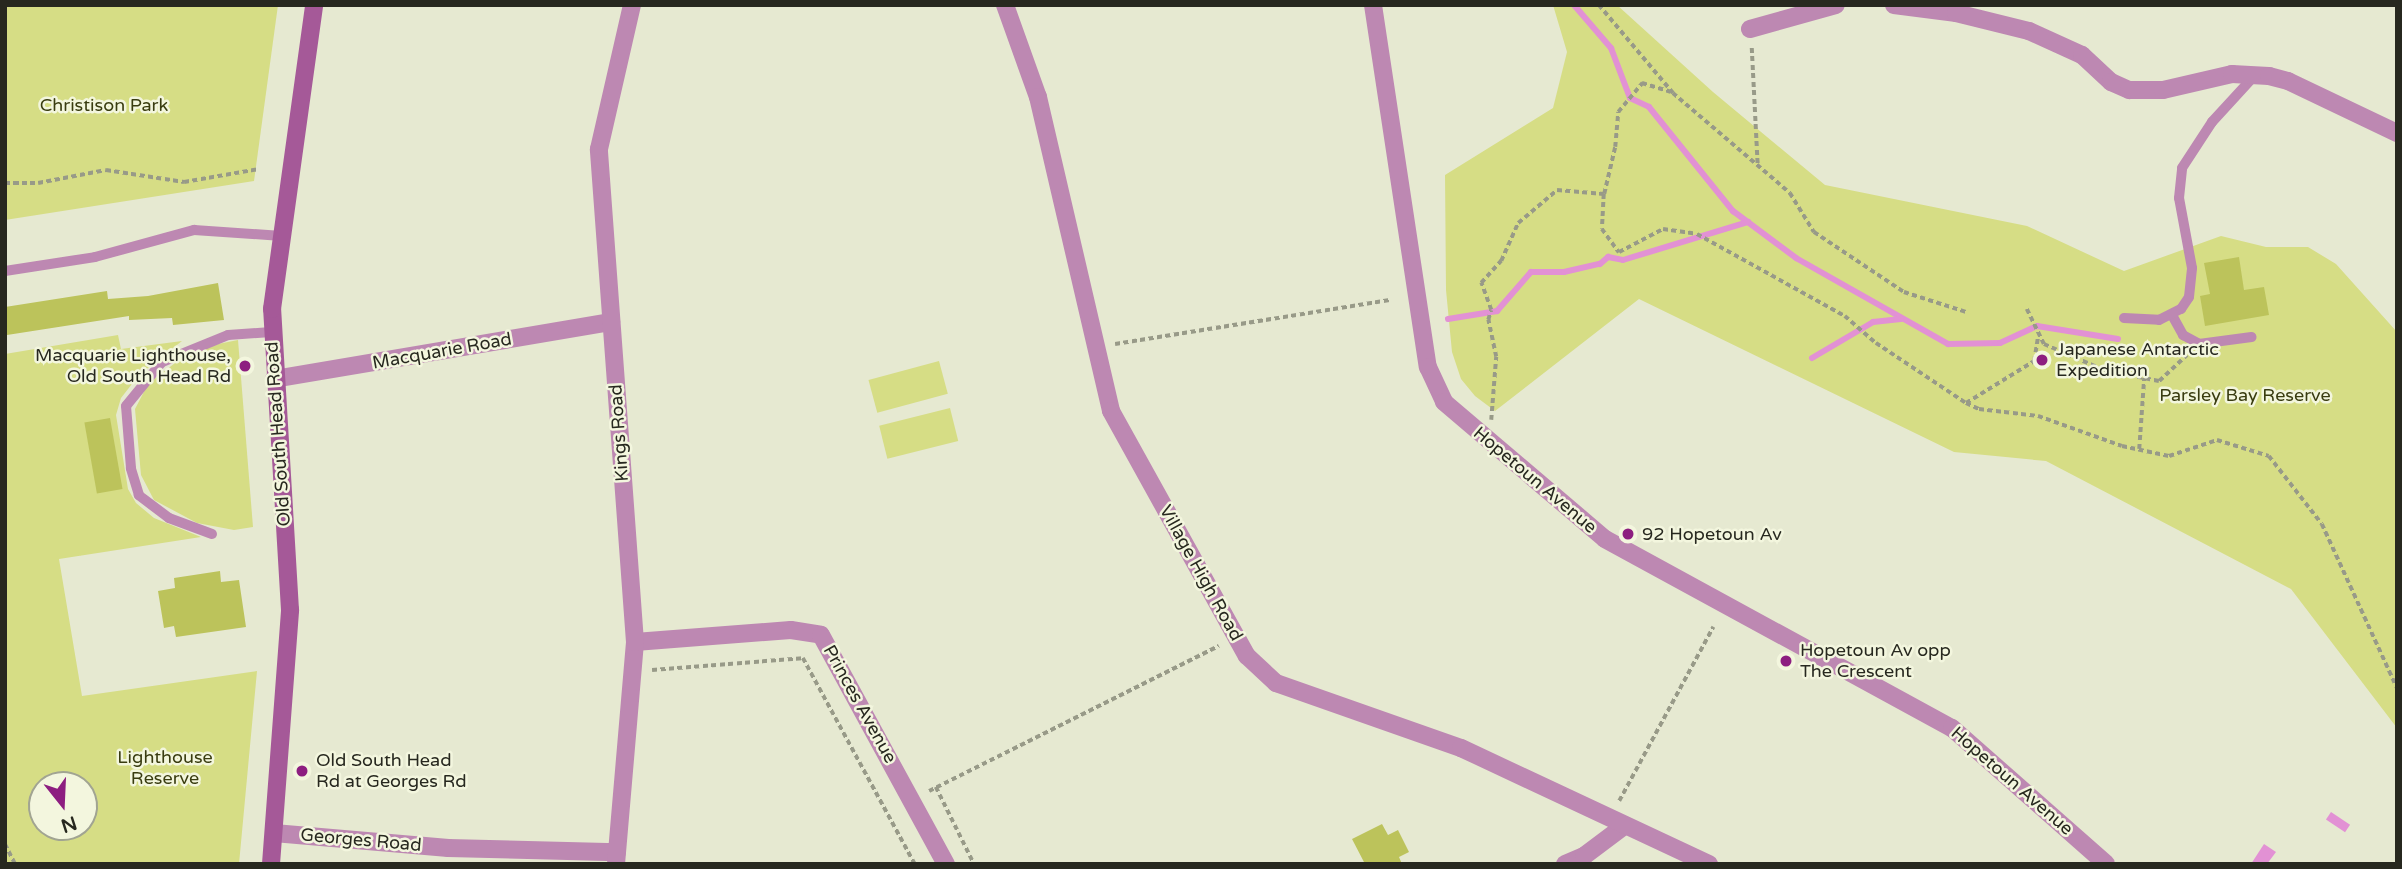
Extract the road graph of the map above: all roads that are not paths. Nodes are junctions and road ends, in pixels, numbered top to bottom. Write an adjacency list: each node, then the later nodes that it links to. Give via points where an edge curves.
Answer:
1 (314, 5): 10 (main road, Old South Head Road)
2 (632, 5): 14 (street, Kings Road, via 599,149)
3 (1005, 5): 20 (street, Village High Road, via 1038,97 1111,411 1247,656 1276,683 1461,748)
4 (1373, 5): 27 (street, Hopetoun Avenue, via 1428,367 1444,402 1605,539 1952,728)
5 (1836, 5): 7 (street)
6 (1894, 5): 8 (street, via 2029,30 2082,55 2111,82 2129,90 2163,90 2215,77)
7 (1750, 29)
8 (2255, 75): 9 (street, via 2288,81); 12 (lane, via 2212,122 2182,168 2179,198 2192,285 2189,297)
9 (2397, 133)
10 (282, 236): 11 (lane, via 194,230 95,257); 15 (main road, Old South Head Road)
11 (5, 271)
12 (2172, 315): 13 (lane, via 2159,320); 16 (lane, via 2183,335 2199,344)
13 (2124, 318)
14 (611, 322): 17 (street, Macquarie Road); 19 (street, Kings Road)
15 (271, 332): 17 (main road, Old South Head Road); 18 (lane, via 228,335 162,362 126,407 131,468 139,495 169,518)
16 (2252, 337)
17 (274, 379): 21 (main road, Old South Head Road, via 290,610)
18 (212, 534)
19 (635, 642): 22 (street, Kings Road); 24 (street, Princes Avenue, via 790,630 821,635)
20 (1617, 823): 25 (street, via 1584,856); 26 (street, Village High Road)
21 (274, 833): 22 (street, Georges Road); 23 (main road, Old South Head Road)
22 (616, 858)
23 (271, 864)
24 (946, 864)
25 (1565, 864)
26 (1709, 864)
27 (2106, 864)

